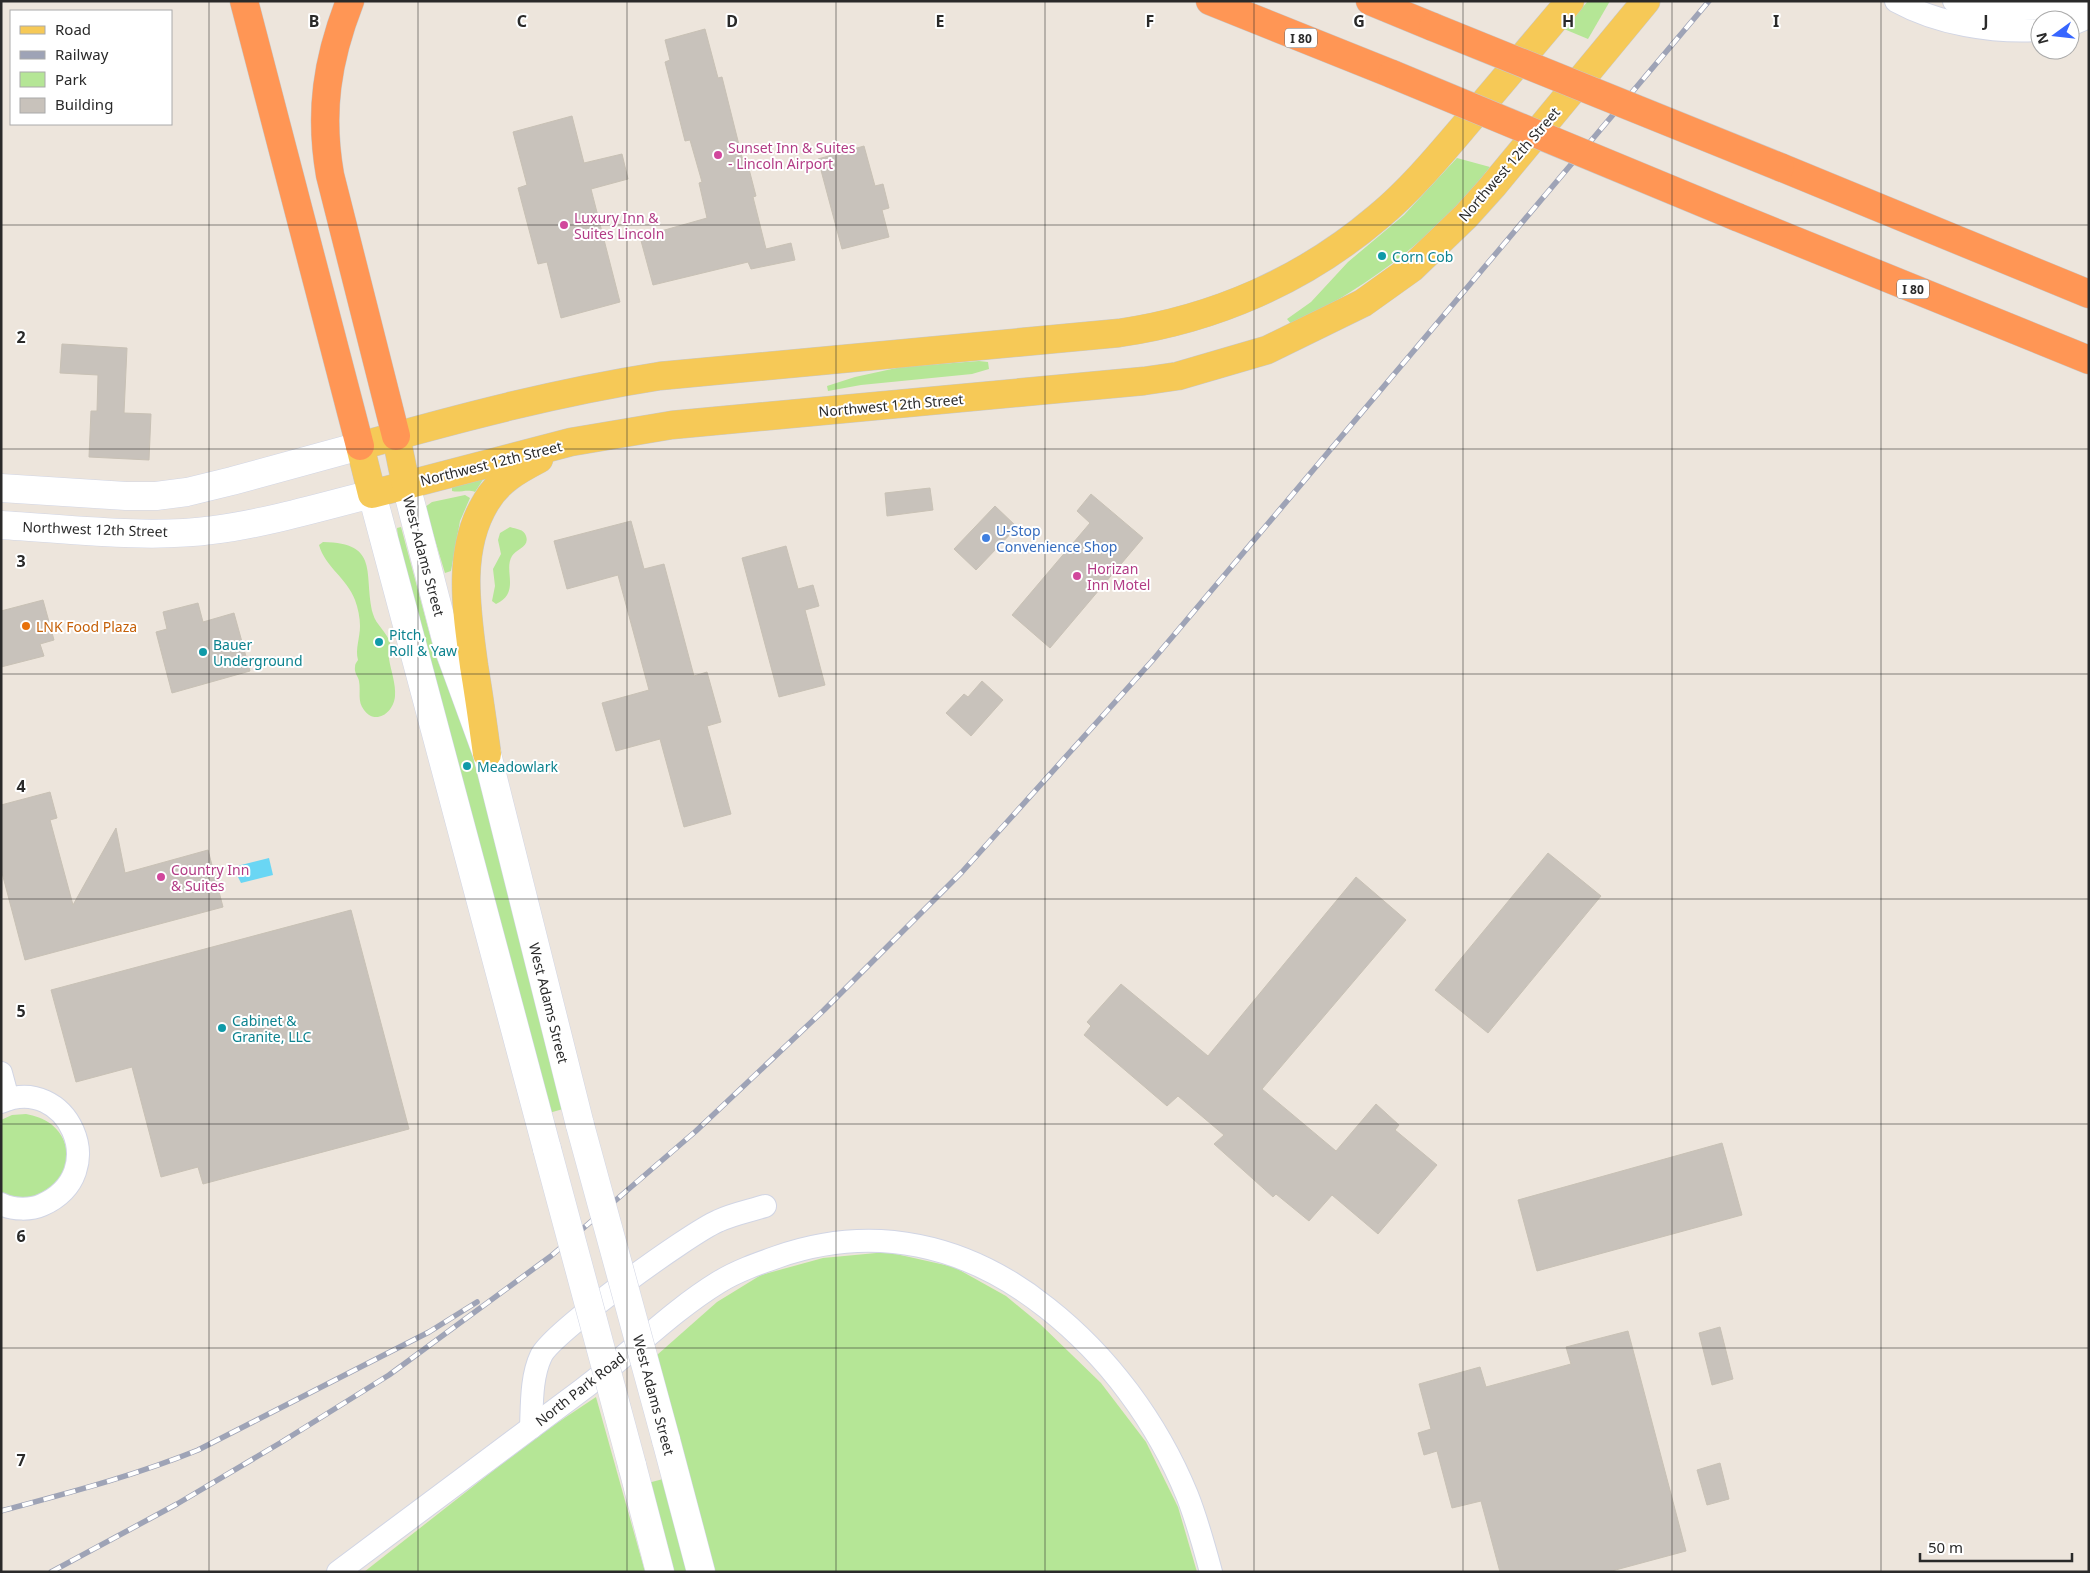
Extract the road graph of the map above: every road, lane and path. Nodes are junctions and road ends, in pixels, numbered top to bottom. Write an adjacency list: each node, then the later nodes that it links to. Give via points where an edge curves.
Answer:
1 (244, 1): 15 (highway)
2 (350, 1): 13 (highway, via 338,33 330,70 324,143)
3 (1210, 1): 12 (highway, I 80, bridge)
4 (1370, 1): 11 (highway, bridge)
5 (1570, 1): 13 (main road, via 1451,142 1379,216 1300,272 1222,309 1155,328 1118,333 660,376 511,405)
6 (1646, 1): 14 (main road, Northwest 12th Street, via 1494,186 1412,268 1363,303 1267,350 1178,376 1144,381 672,425)
7 (1896, 1): 10 (street, via 1919,12 1972,26)
8 (1954, 1): 9 (street, via 1983,9 2010,10)
9 (2089, 4)
10 (2030, 30)
11 (2089, 294)
12 (2089, 360)
13 (396, 436): 15 (main road); 16 (main road, West Adams Street)
14 (571, 442): 16 (main road, Northwest 12th Street); 20 (main road, via 514,471 486,501 471,540 466,566 468,620)
15 (360, 446): 17 (main road, via 232,481 156,496); 18 (main road)
16 (406, 485): 18 (main road, Northwest 12th Street); 20 (main road, West Adams Street, via 448,647)
17 (1, 488)
18 (372, 494): 19 (main road, Northwest 12th Street, via 253,524 212,530 129,532); 27 (main road, bridge)
19 (1, 525)
20 (487, 754): 28 (main road, West Adams Street, bridge, via 580,1124)
21 (1, 1073): 22 (street)
22 (5, 1100): 23 (street, via 27,1097 46,1102 62,1113 73,1128 78,1147 77,1166 63,1192 39,1206 21,1209)
23 (1, 1204)
24 (765, 1206): 25 (street, via 717,1222 672,1250 564,1330 541,1355 535,1378)
25 (531, 1428): 26 (street, North Park Road); 29 (street, North Park Road, via 694,1298 739,1272 821,1244 885,1241 915,1244 978,1264 1006,1278 1059,1318 1094,1351 1139,1406 1173,1464 1200,1532)
26 (338, 1572)
27 (660, 1572)
28 (702, 1572)
29 (1211, 1572)

